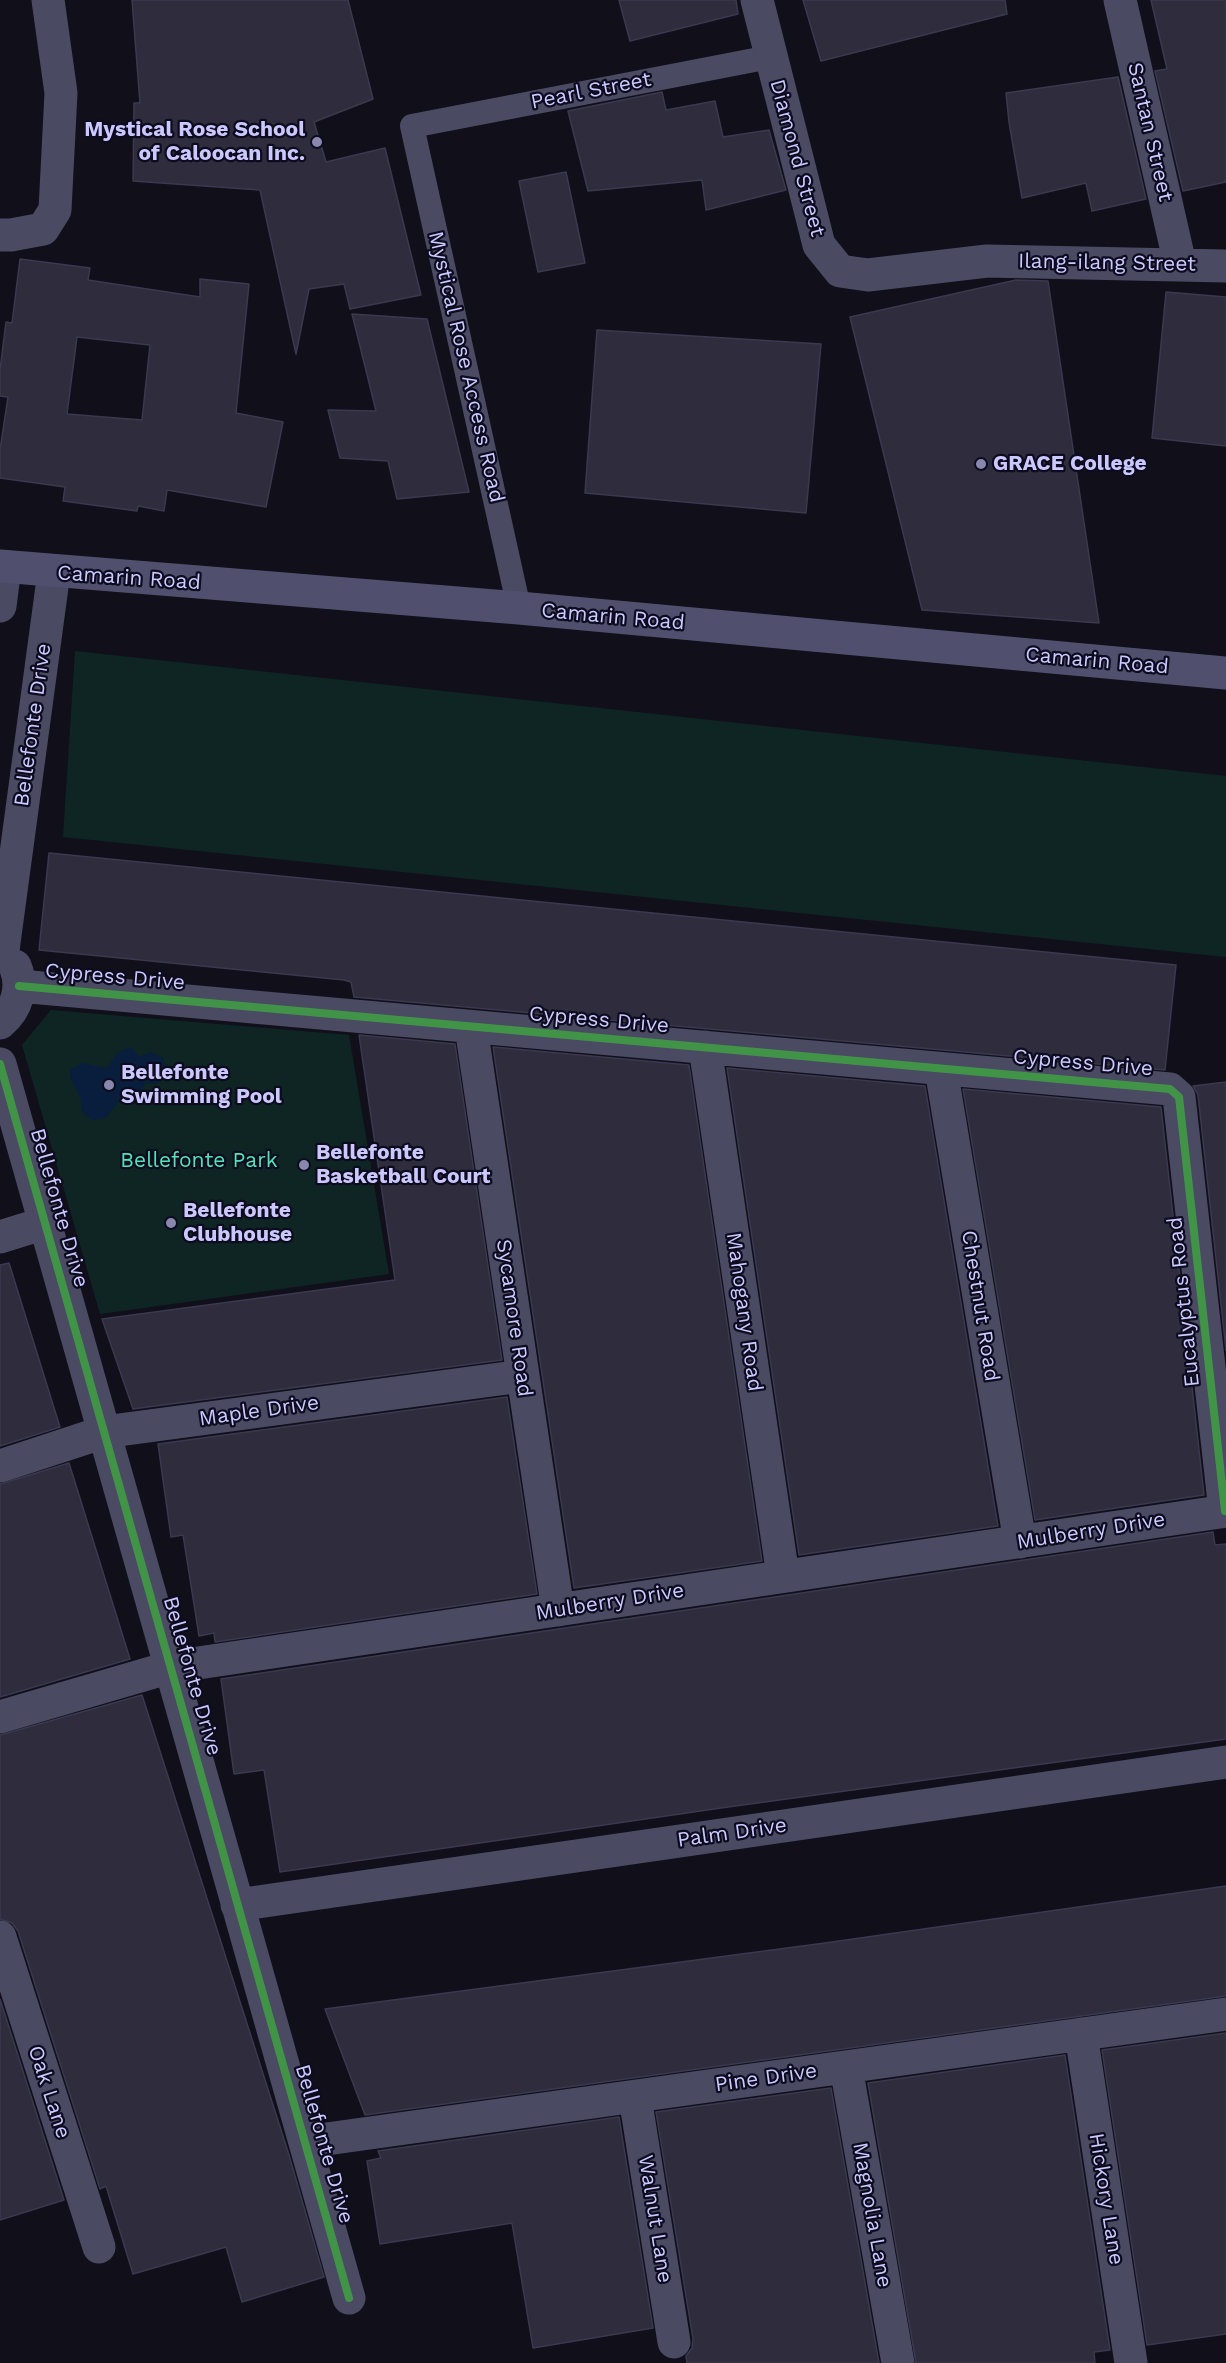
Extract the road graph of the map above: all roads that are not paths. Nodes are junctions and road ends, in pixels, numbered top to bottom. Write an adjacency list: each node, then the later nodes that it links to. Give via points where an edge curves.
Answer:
1 (48, 0): 6 (street, via 61,93 55,210 43,229)
2 (757, 0): 4 (street, Diamond Street)
3 (1120, 0): 8 (street, Santan Street)
4 (770, 57): 5 (lane, Pearl Street); 7 (street, Diamond Street, via 819,245 840,271 868,275)
5 (412, 126): 13 (lane, Mystical Rose Access Road)
6 (0, 235)
7 (987, 261): 8 (street, Ilang-ilang Street)
8 (1180, 264): 9 (street, Ilang-ilang Street)
9 (1226, 266)
10 (3, 566): 11 (main road, Camarin Road); 12 (street)
11 (54, 572): 13 (main road, Camarin Road); 15 (street, Bellefonte Drive)
12 (0, 606)
13 (519, 608): 14 (main road, Camarin Road)
14 (1226, 673)
15 (1, 949): 16 (street, via 12,960)
16 (20, 986): 17 (street, via 11,1012); 18 (street, Cypress Drive)
17 (0, 1023)
18 (471, 1027): 19 (street, Cypress Drive); 25 (street, Sycamore Road)
19 (705, 1047): 21 (street, Cypress Drive); 30 (street, Mahogany Road)
20 (0, 1064): 23 (street, Bellefonte Drive)
21 (941, 1069): 22 (street, Cypress Drive); 29 (street, Chestnut Road)
22 (1176, 1091): 28 (street, Eucalyptus Road)
23 (45, 1224): 24 (street); 26 (street, Bellefonte Drive)
24 (0, 1237)
25 (522, 1376): 26 (street, Maple Drive); 31 (street, Sycamore Road)
26 (104, 1432): 27 (street, Maple Drive); 32 (street, Bellefonte Drive)
27 (0, 1466)
28 (1226, 1511): 29 (street, Mulberry Drive)
29 (1020, 1542): 30 (street, Mulberry Drive)
30 (783, 1576): 31 (street, Mulberry Drive)
31 (558, 1610): 32 (street, Mulberry Drive)
32 (171, 1667): 33 (street, Mulberry Drive); 35 (street, Bellefonte Drive)
33 (0, 1717)
34 (1226, 1762): 35 (street, Palm Drive)
35 (237, 1905): 41 (street, Bellefonte Drive)
36 (0, 1936): 42 (street, Oak Lane)
37 (1226, 2014): 38 (street, Pine Drive)
38 (1081, 2034): 39 (street, Pine Drive); 46 (street, Hickory Lane)
39 (846, 2067): 40 (street, Pine Drive); 45 (street, Magnolia Lane)
40 (635, 2097): 41 (street, Pine Drive); 44 (street, Walnut Lane)
41 (305, 2142): 43 (street, Bellefonte Drive)
42 (99, 2247)
43 (349, 2298)
44 (674, 2342)
45 (898, 2363)
46 (1131, 2363)

